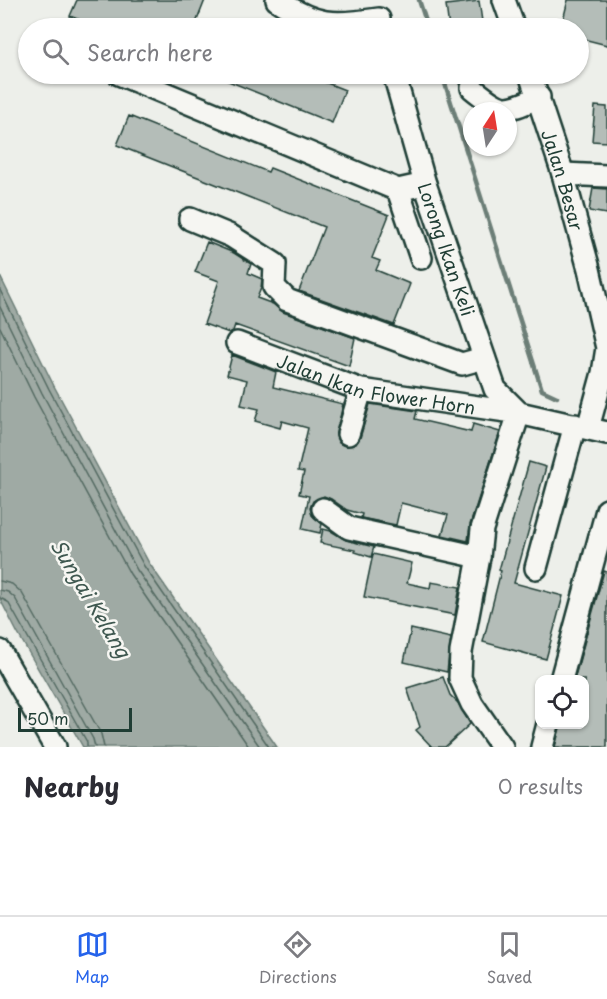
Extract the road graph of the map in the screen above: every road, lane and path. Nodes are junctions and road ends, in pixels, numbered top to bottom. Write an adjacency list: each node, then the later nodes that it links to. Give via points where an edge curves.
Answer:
1 (277, 0): 3 (street)
2 (504, 0): 4 (street)
3 (306, 18)
4 (510, 18)
5 (143, 84): 13 (street)
6 (397, 84): 12 (street, Lorong Ikan Keli)
7 (534, 84): 9 (street, Jalan Besar)
8 (472, 88): 9 (street, via 500,108 511,109)
9 (539, 97): 10 (street, Jalan Besar)
10 (563, 174): 11 (street); 16 (street, Jalan Besar)
11 (607, 176)
12 (425, 184): 13 (street); 18 (street, Lorong Ikan Keli)
13 (398, 190): 15 (street)
14 (190, 219): 18 (street, via 231,236 275,264 274,287 286,300 462,364)
15 (421, 258)
16 (598, 271): 21 (street, Jalan Besar, via 607,348)
17 (237, 343): 19 (street, Jalan Ikan Flower Horn)
18 (484, 358): 20 (street, Lorong Ikan Keli, via 495,389)
19 (361, 390): 20 (street, Jalan Ikan Flower Horn); 22 (street)
20 (519, 413): 21 (street); 25 (street, via 482,529)
21 (590, 429): 26 (street, Jalan Besar)
22 (348, 434)
23 (323, 509): 25 (street, via 349,528)
24 (607, 510): 28 (street)
25 (479, 557): 31 (street, via 461,652 460,678 472,704)
26 (536, 568)
27 (0, 651): 30 (street)
28 (562, 675)
29 (547, 729): 32 (street)
30 (55, 747)
31 (502, 747)
32 (542, 747)

